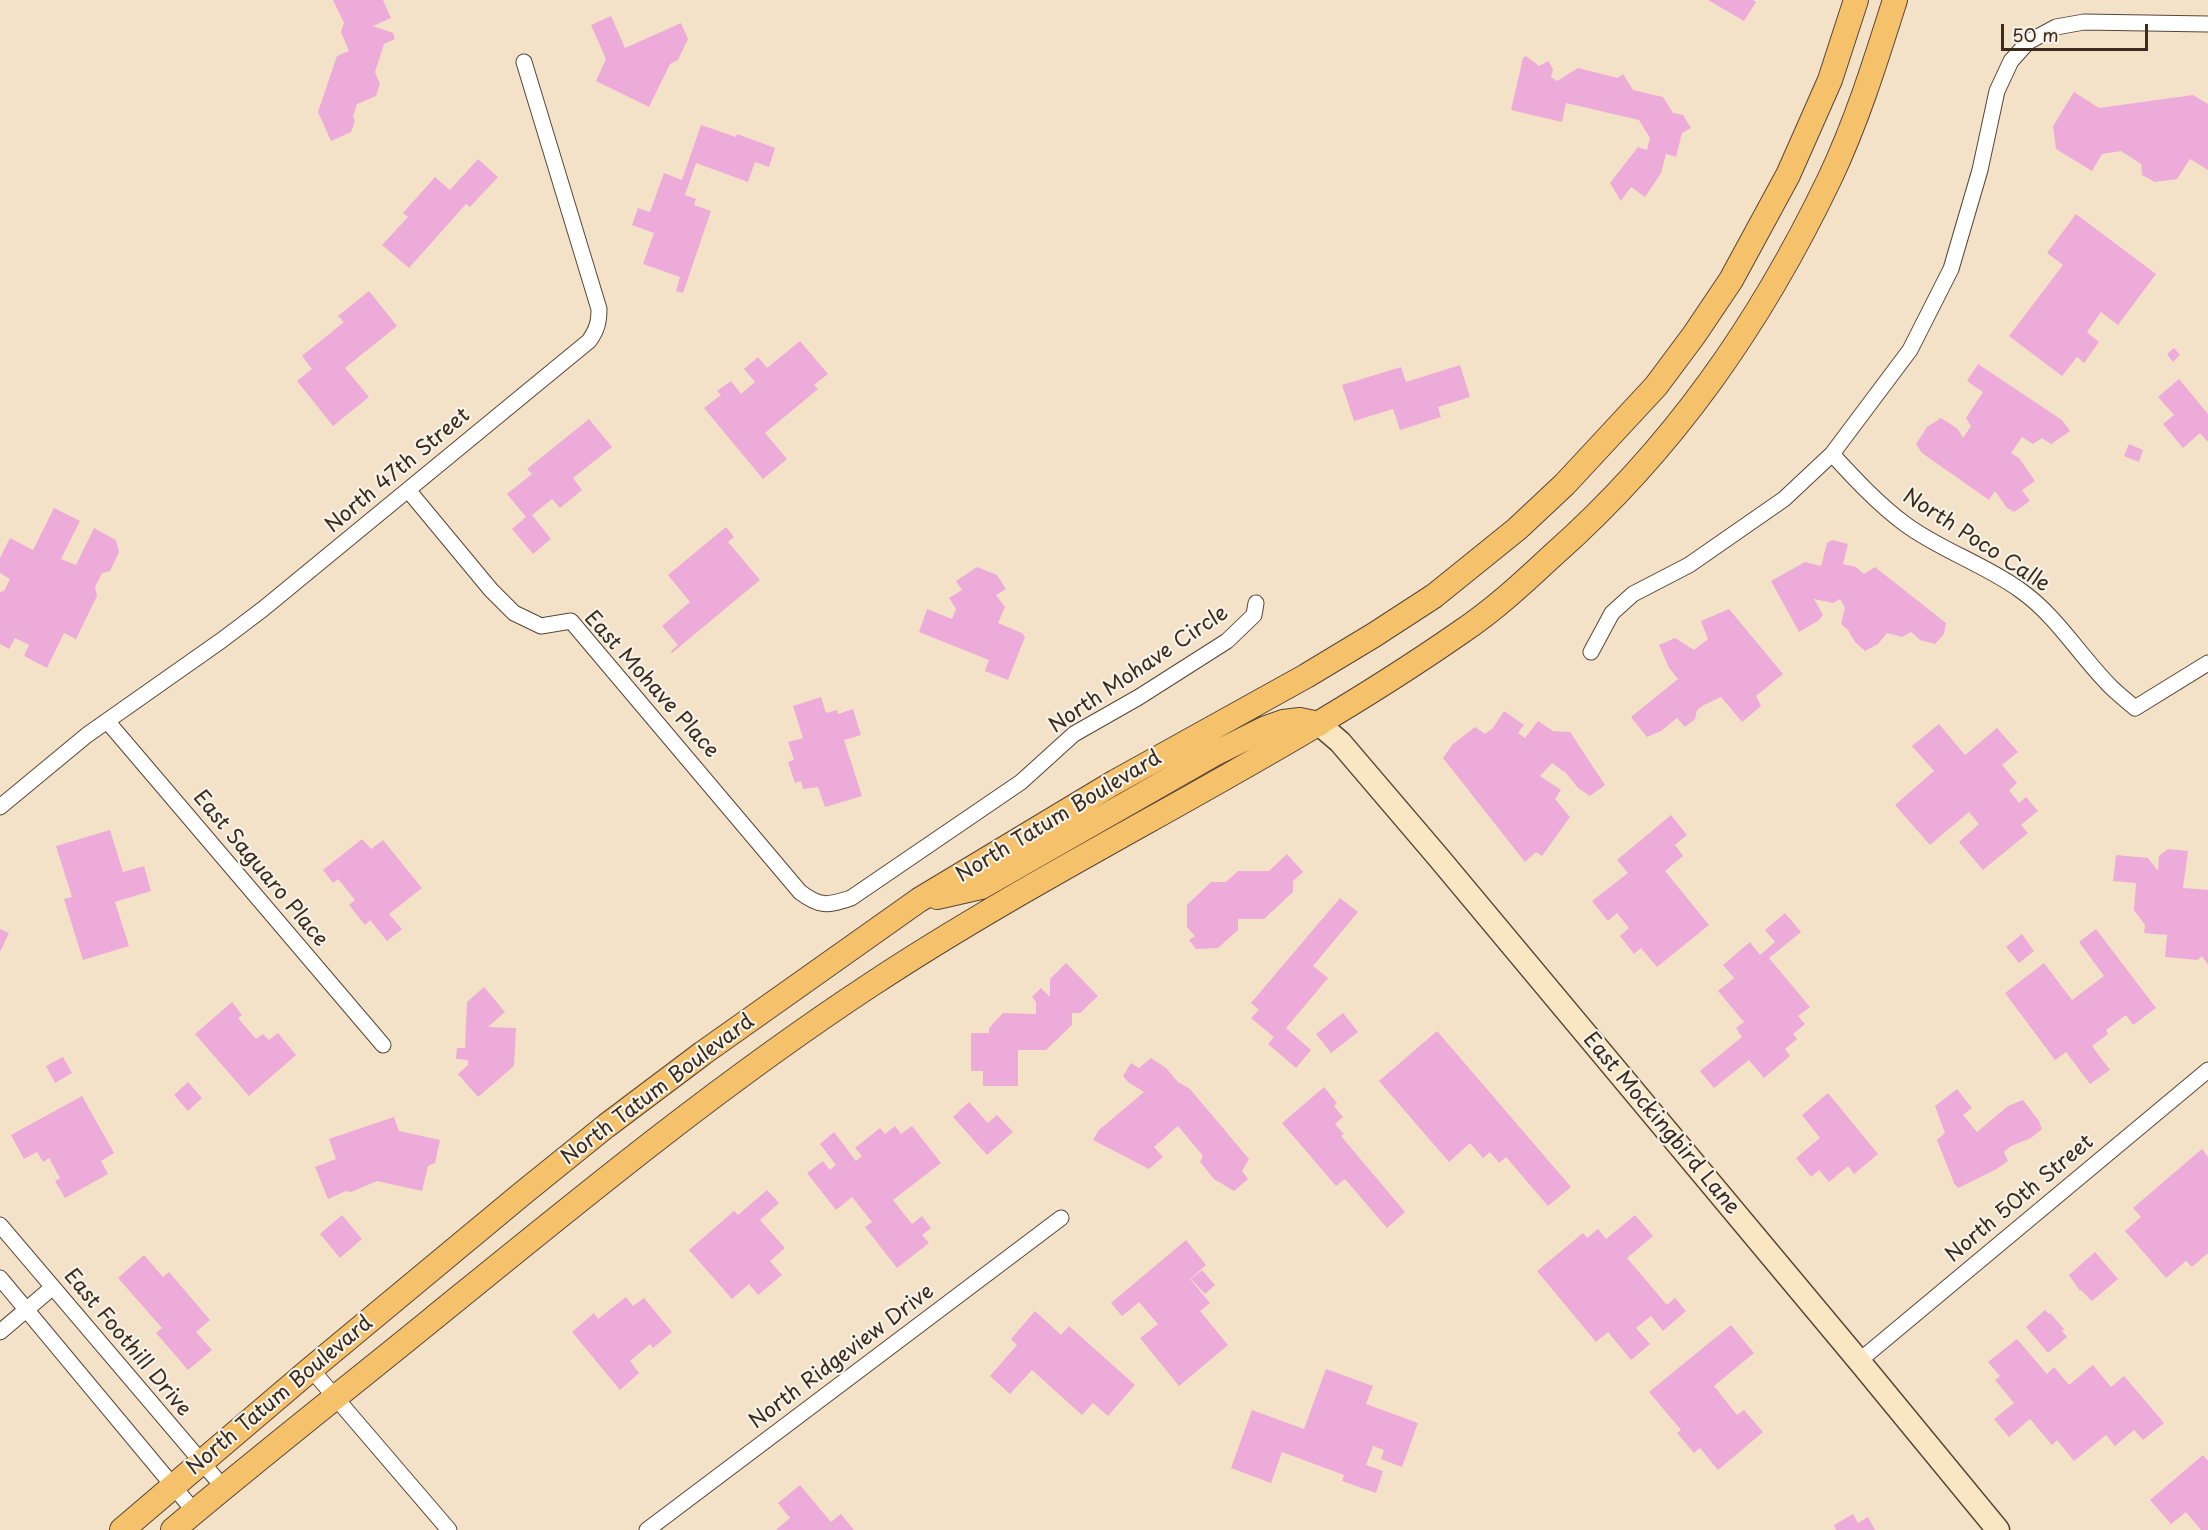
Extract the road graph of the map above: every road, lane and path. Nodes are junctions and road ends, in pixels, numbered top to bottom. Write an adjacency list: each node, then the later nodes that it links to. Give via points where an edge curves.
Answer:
1 (1856, 0): 13 (main road, North Tatum Boulevard, via 1830,81 1788,175 1731,280 1656,386 1565,484 1462,574 1374,635 1115,782)
2 (1895, 0): 11 (main road, North Tatum Boulevard, via 1853,125 1831,176 1748,329 1667,440 1587,526 1509,595 1464,630)
3 (2208, 24): 5 (street, via 2084,22 2056,27 2028,42 2011,61 1997,91 1980,170 1951,269 1910,350)
4 (524, 62): 6 (street, North 47th Street, via 599,309 599,322 589,341)
5 (1832, 454): 8 (street, via 1784,499 1689,565 1633,594 1612,613); 9 (street, North Poco Calle, via 1904,523 2021,591 2055,620 2110,687 2135,708)
6 (408, 490): 10 (street, North 47th Street, via 231,634); 14 (street, East Mohave Place, via 514,613 541,626 571,621 800,892 813,902)
7 (1256, 603): 14 (street, North Mohave Circle, via 1254,615 1227,641 1074,734 1008,792 851,898)
8 (1591, 652)
9 (2208, 663)
10 (107, 721): 12 (street, North 47th Street); 15 (street, East Saguaro Place)
11 (1319, 724): 13 (main road, via 1300,720 1266,729 1214,754 981,887); 23 (street, East Mockingbird Lane, via 1340,742 1439,858); 25 (main road, North Tatum Boulevard, via 989,911 845,1003 725,1086)
12 (0, 807)
13 (919, 900): 24 (main road, North Tatum Boulevard, via 606,1126)
14 (828, 905)
15 (383, 1045)
16 (2208, 1070): 23 (street, North 50th Street)
17 (1061, 1218): 33 (street, North Ridgeview Drive)
18 (0, 1225): 20 (street, East Foothill Drive)
19 (0, 1278): 21 (street)
20 (53, 1287): 21 (street); 26 (street, East Foothill Drive)
21 (27, 1310): 22 (street); 27 (street)
22 (0, 1332)
23 (1859, 1361): 34 (street, East Mockingbird Lane)
24 (311, 1369): 25 (street); 26 (main road, North Tatum Boulevard)
25 (335, 1398): 28 (main road, North Tatum Boulevard); 32 (street)
26 (201, 1463): 27 (main road, North Tatum Boulevard); 28 (street, East Foothill Drive)
27 (174, 1487): 29 (street); 30 (main road, North Tatum Boulevard)
28 (223, 1487): 29 (main road, North Tatum Boulevard)
29 (194, 1511): 31 (main road, North Tatum Boulevard)
30 (122, 1530)
31 (173, 1530)
32 (449, 1530)
33 (647, 1530)
34 (1998, 1530)

